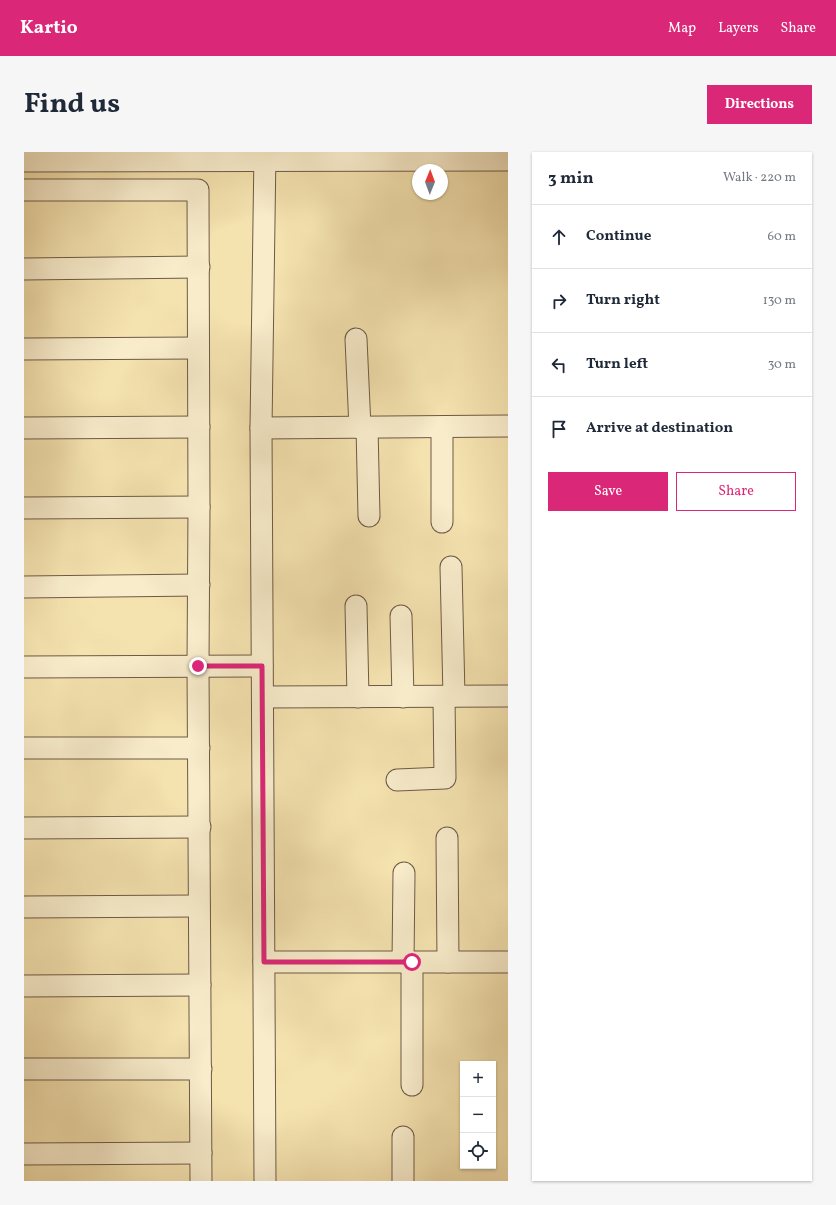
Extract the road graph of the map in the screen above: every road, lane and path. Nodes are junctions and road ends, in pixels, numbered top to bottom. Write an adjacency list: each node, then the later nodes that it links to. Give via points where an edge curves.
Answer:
1 (170, 156): 2 (street); 5 (street)
2 (265, 156): 3 (street); 17 (street)
3 (441, 156): 4 (street)
4 (508, 160)
5 (24, 161)
6 (24, 190): 7 (street, via 198,190)
7 (199, 267): 8 (street); 10 (street)
8 (24, 269)
9 (356, 339): 14 (street)
10 (198, 348): 11 (street); 13 (street)
11 (24, 349)
12 (508, 426): 15 (street)
13 (199, 427): 16 (street); 18 (street)
14 (364, 427): 15 (street); 17 (street); 20 (street)
15 (442, 427): 21 (street)
16 (24, 428)
17 (261, 428): 28 (street)
18 (199, 506): 19 (street); 23 (street)
19 (24, 508)
20 (369, 516)
21 (442, 522)
22 (451, 567): 30 (street)
23 (199, 585): 24 (street); 27 (street)
24 (24, 587)
25 (356, 606): 33 (street)
26 (401, 616): 34 (street)
27 (198, 666): 28 (street); 29 (street); 36 (street)
28 (262, 666): 32 (street)
29 (24, 667)
30 (449, 696): 31 (street); 34 (street); 37 (street, via 445,778)
31 (508, 696)
32 (263, 697): 33 (street); 44 (street)
33 (358, 697): 34 (street)
34 (403, 697)
35 (24, 748): 36 (street)
36 (199, 748): 38 (street)
37 (397, 780)
38 (200, 827): 39 (street); 42 (street)
39 (24, 828)
40 (447, 838): 46 (street)
41 (404, 873): 45 (street)
42 (199, 906): 43 (street); 48 (street)
43 (24, 907)
44 (264, 962): 45 (street); 57 (street)
45 (408, 962): 46 (street); 52 (street)
46 (448, 962): 47 (street)
47 (508, 962)
48 (200, 985): 49 (street); 51 (street)
49 (24, 986)
50 (24, 1069): 51 (street)
51 (200, 1069): 54 (street)
52 (412, 1085)
53 (403, 1137): 58 (street)
54 (201, 1153): 55 (street); 56 (street)
55 (24, 1154)
56 (201, 1181)
57 (265, 1181)
58 (403, 1181)

